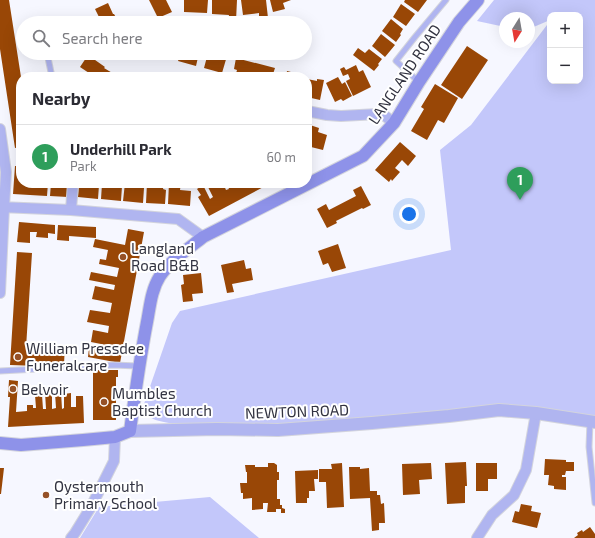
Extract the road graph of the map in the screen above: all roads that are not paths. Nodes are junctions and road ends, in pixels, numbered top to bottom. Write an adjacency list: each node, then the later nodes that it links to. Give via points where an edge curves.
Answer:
1 (446, 0): 5 (lane, via 396,61)
2 (478, 0): 5 (main road, LANGLAND ROAD, via 459,22)
3 (48, 60): 4 (lane)
4 (51, 72)
5 (419, 82): 7 (main road, LANGLAND ROAD)
6 (312, 111): 7 (street, via 341,116 378,114)
7 (394, 123): 10 (main road, LANGLAND ROAD, via 363,156)
8 (0, 129): 9 (street)
9 (1, 143): 13 (street, via 6,172)
10 (312, 182)
11 (72, 188): 14 (street)
12 (300, 188): 15 (main road, LANGLAND ROAD)
13 (2, 207): 14 (street); 16 (street)
14 (71, 210): 15 (street, via 178,219)
15 (203, 237): 18 (main road, LANGLAND ROAD, via 180,254 159,277 151,296)
16 (1, 267): 17 (street)
17 (0, 293)
18 (138, 366): 19 (lane); 22 (main road, LANGLAND ROAD)
19 (0, 370)
20 (536, 413): 21 (street, NEWTON ROAD); 22 (street, NEWTON ROAD, via 499,410 278,430); 27 (street, via 526,470 514,495 492,515)
21 (592, 422): 25 (lane, via 589,447)
22 (130, 431): 23 (main road, NEWTON ROAD)
23 (115, 437): 24 (main road, NEWTON ROAD, via 21,445); 26 (street, via 114,461 91,507)
24 (0, 443)
25 (595, 503)
26 (71, 538)
27 (477, 538)

